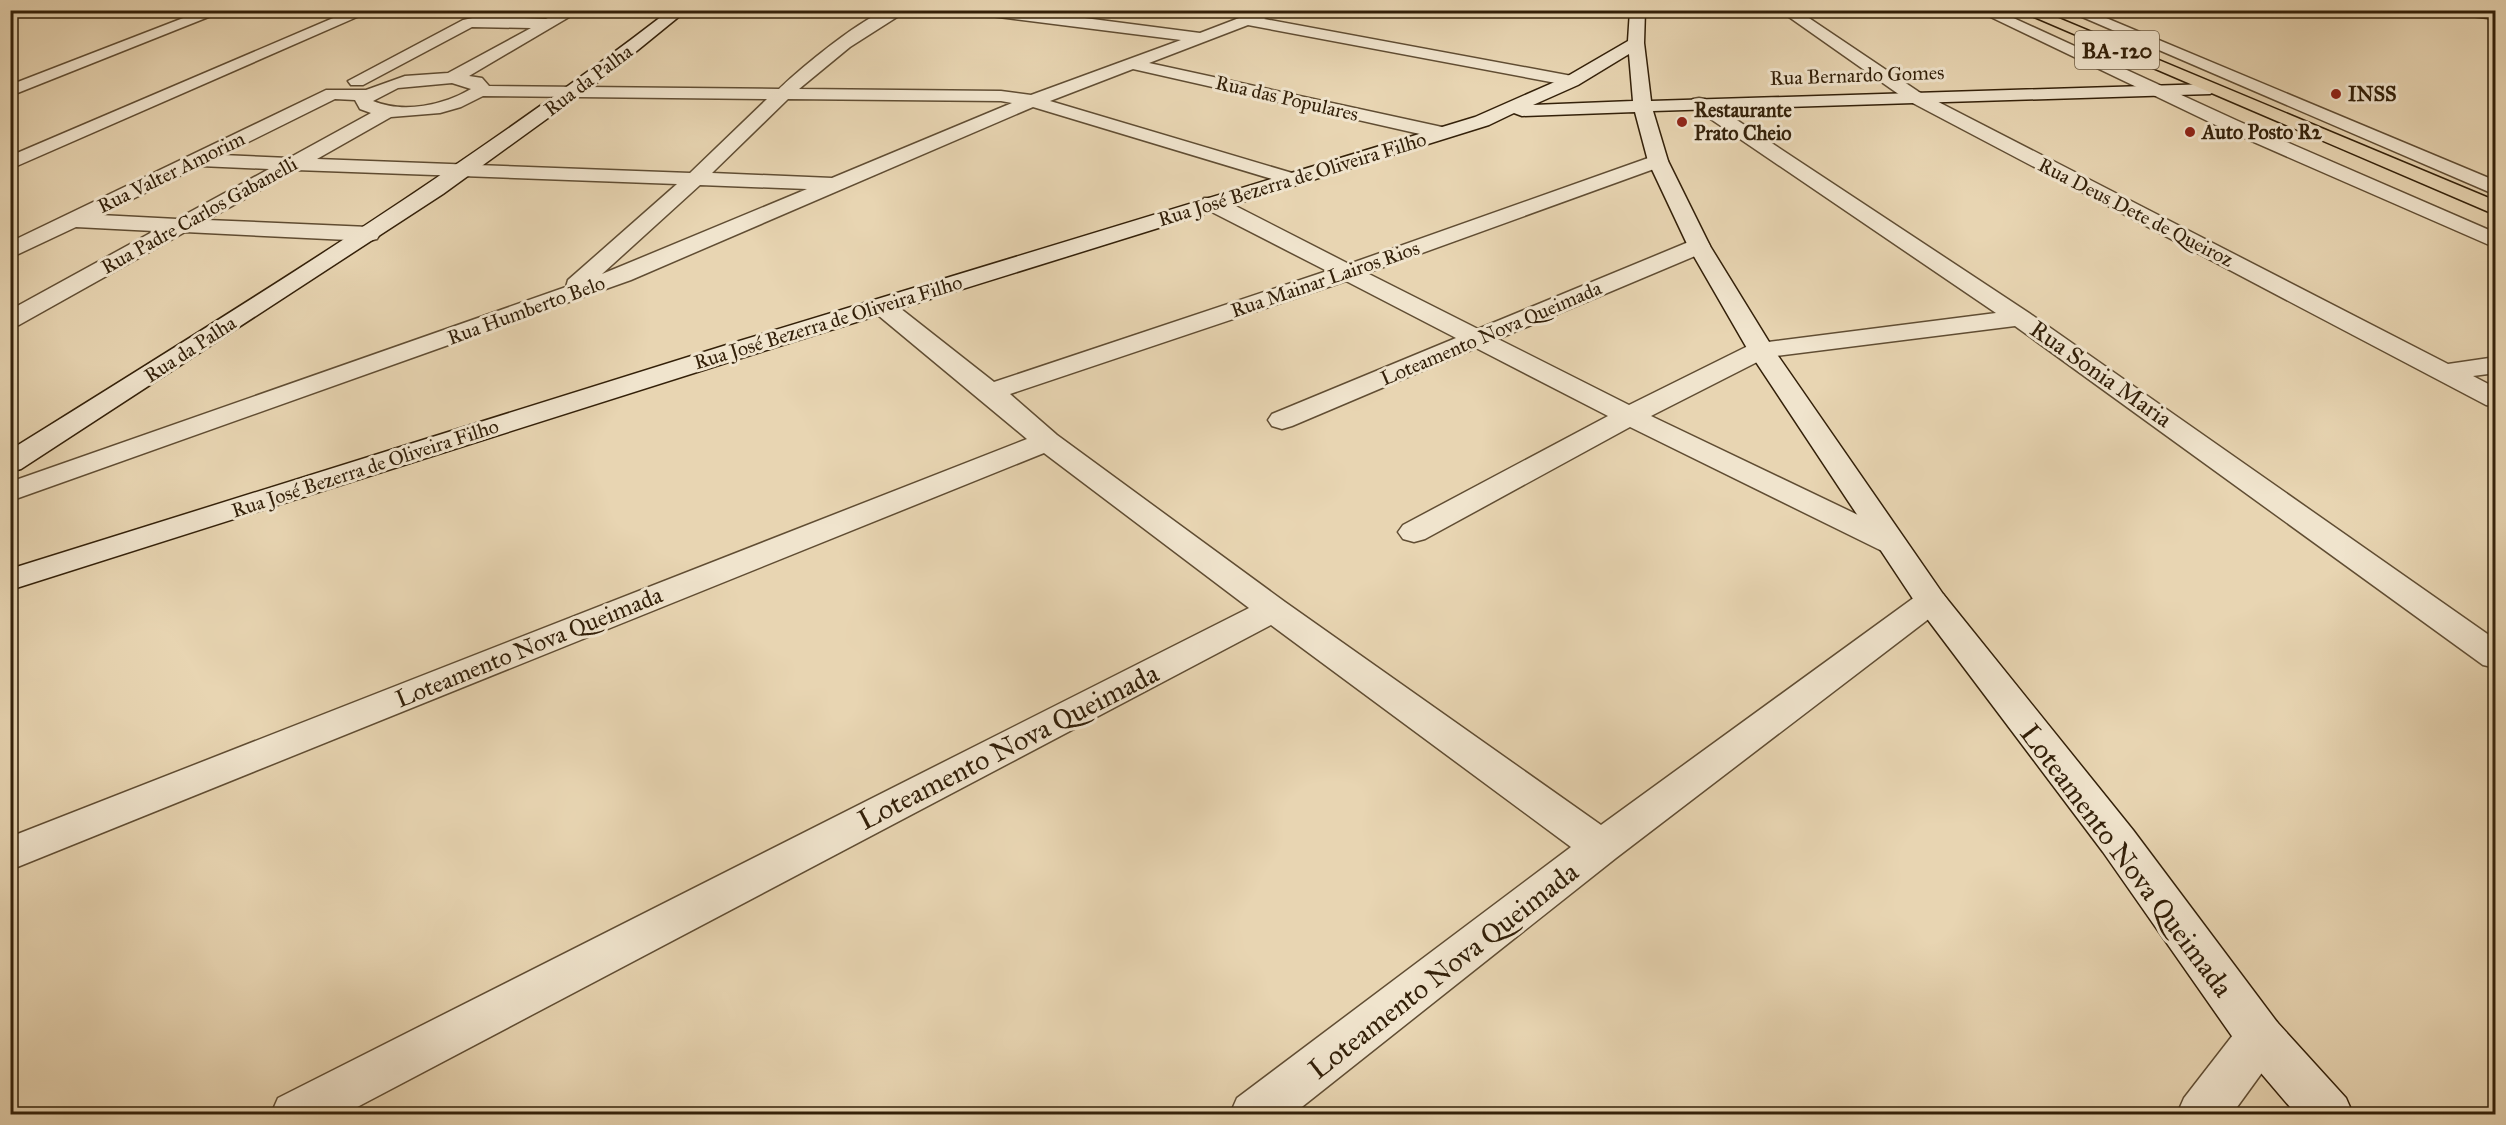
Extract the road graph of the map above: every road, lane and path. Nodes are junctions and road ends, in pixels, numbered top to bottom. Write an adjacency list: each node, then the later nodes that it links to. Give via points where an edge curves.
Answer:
1 (219, 10): 24 (street)
2 (366, 10): 39 (street)
3 (574, 10): 16 (street)
4 (901, 10): 29 (street, via 857,33)
5 (983, 10): 17 (street)
6 (1275, 10): 15 (street)
7 (1638, 10): 18 (street)
8 (1786, 10): 30 (street, Rua Deus Dete de Queiroz)
9 (1983, 10): 23 (street)
10 (2025, 10): 22 (main road, BA-120 / BA-120)
11 (2073, 10): 45 (street)
12 (2462, 10): 14 (street)
13 (681, 11): 26 (street, Rua da Palha)
14 (2496, 15)
15 (1249, 21): 17 (street); 21 (street)
16 (550, 24): 20 (street); 27 (street, Rua Valter Amorim, via 468,23)
17 (1204, 37): 19 (street)
18 (1636, 43): 21 (street, Rua José Bezerra de Oliveira Filho); 33 (street)
19 (1132, 64): 31 (street); 36 (street, Rua das Populares)
20 (452, 78): 25 (street, via 476,82); 28 (street, via 396,84)
21 (1572, 81): 35 (street, Rua José Bezerra de Oliveira Filho)
22 (2210, 89): 23 (street, Rua Bernardo Gomes); 47 (main road, BA-120 / BA-120)
23 (2155, 90): 30 (street, Rua Bernardo Gomes); 51 (street)
24 (10, 91)
25 (479, 91): 26 (street); 34 (street, via 444,106)
26 (574, 93): 29 (street); 41 (street, Rua da Palha)
27 (332, 94): 28 (street, Rua Valter Amorim); 37 (street, Rua Valter Amorim)
28 (369, 95): 34 (street, via 364,100 366,105)
29 (781, 95): 31 (street, via 976,94); 42 (street)
30 (1913, 96): 32 (street, Rua Bernardo Gomes); 64 (street, Rua Deus Dete de Queiroz)
31 (1032, 101): 43 (street); 44 (street, Rua Humberto Belo)
32 (1699, 103): 33 (street, Rua Bernardo Gomes); 59 (street, Rua Sonia Maria)
33 (1642, 105): 35 (street, Rua Bernardo Gomes); 38 (street, Loteamento Nova Queimada)
34 (388, 111): 40 (street, Rua Padre Carlos Gabanelli)
35 (1506, 112): 36 (street, Rua José Bezerra de Oliveira Filho)
36 (1442, 133): 43 (street, Rua José Bezerra de Oliveira Filho)
37 (196, 160): 40 (street); 48 (street, Rua Valter Amorim)
38 (1658, 161): 52 (street, Loteamento Nova Queimada); 54 (street, Rua Mainar Lairos Rios)
39 (10, 163)
40 (291, 163): 41 (street); 49 (street, Rua Padre Carlos Gabanelli)
41 (466, 170): 42 (street); 50 (street, Rua da Palha)
42 (695, 179): 44 (street); 55 (street)
43 (1292, 179): 46 (street, Rua José Bezerra de Oliveira Filho)
44 (840, 185): 55 (street, Rua Humberto Belo)
45 (2496, 189)
46 (1212, 203): 54 (street); 58 (street, Rua José Bezerra de Oliveira Filho)
47 (2496, 209)
48 (73, 220): 49 (street); 53 (street, Rua Valter Amorim)
49 (182, 225): 50 (street); 57 (street, Rua Padre Carlos Gabanelli)
50 (369, 234): 70 (street, Rua da Palha)
51 (2496, 241)
52 (1699, 246): 61 (street, Loteamento Nova Queimada); 62 (street, Loteamento Nova Queimada)
53 (10, 250)
54 (1345, 273): 61 (street); 65 (street, Rua Mainar Lairos Rios)
55 (562, 298): 71 (street, Rua Humberto Belo)
56 (10, 300): 57 (street)
57 (41, 302): 60 (street, Rua Padre Carlos Gabanelli)
58 (882, 306): 65 (street, Loteamento Nova Queimada); 74 (street, Rua José Bezerra de Oliveira Filho)
59 (2020, 318): 62 (street); 77 (street, Rua Sonia Maria)
60 (10, 320)
61 (1477, 339): 67 (street); 68 (street, Loteamento Nova Queimada)
62 (1761, 350): 67 (street); 73 (street, Loteamento Nova Queimada)
63 (2496, 365): 64 (street)
64 (2446, 372): 66 (street, Rua Deus Dete de Queiroz)
65 (990, 392): 69 (street, Loteamento Nova Queimada)
66 (2496, 399)
67 (1629, 416): 72 (street); 73 (street)
68 (1282, 420)
69 (1047, 441): 76 (street, Loteamento Nova Queimada); 79 (street, Loteamento Nova Queimada)
70 (10, 463)
71 (10, 492)
72 (1414, 532)
73 (1891, 543): 75 (street, Loteamento Nova Queimada)
74 (10, 580)
75 (1931, 602): 78 (street, Loteamento Nova Queimada); 80 (street, Loteamento Nova Queimada, via 2118,841)
76 (1273, 610): 78 (street, Loteamento Nova Queimada); 81 (street, Loteamento Nova Queimada)
77 (2496, 657)
78 (1601, 847): 82 (street, Loteamento Nova Queimada)
79 (10, 854)
80 (2259, 1037): 83 (street); 84 (street, Loteamento Nova Queimada)
81 (296, 1114)
82 (1255, 1114)
83 (2202, 1114)
84 (2328, 1114)

